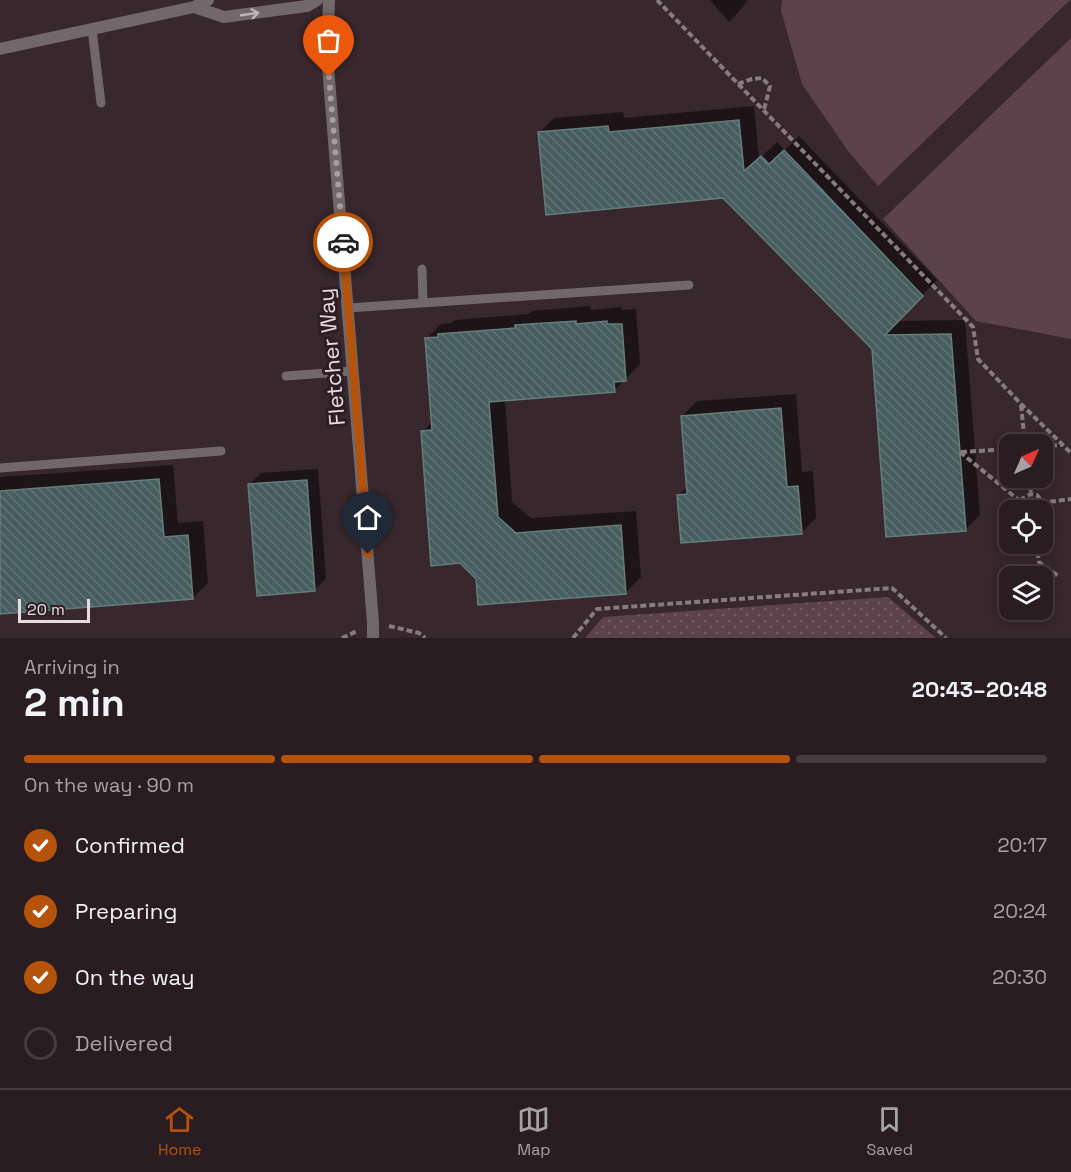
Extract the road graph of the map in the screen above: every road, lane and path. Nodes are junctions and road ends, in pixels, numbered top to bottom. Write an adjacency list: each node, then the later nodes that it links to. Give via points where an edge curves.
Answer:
1 (208, 0): 5 (street)
2 (317, 0): 5 (street, one-way to 2, via 224,17 307,6)
3 (329, 0): 14 (street, Fletcher Way, via 327,54)
4 (657, 0): 8 (path)
5 (194, 8): 6 (street)
6 (92, 29): 7 (street); 9 (lane)
7 (0, 49)
8 (738, 84): 10 (path); 10 (path, via 762,78 770,86)
9 (100, 103)
10 (764, 110): 17 (path, via 973,327 978,359)
11 (422, 269): 13 (lane)
12 (689, 285): 13 (lane)
13 (423, 303): 14 (lane)
14 (348, 308): 15 (street, Fletcher Way)
15 (353, 371): 16 (lane); 36 (street, Fletcher Way)
16 (286, 376)
17 (1021, 404): 18 (path); 19 (path)
18 (1024, 434)
19 (1061, 444): 20 (path); 23 (path)
20 (1053, 445)
21 (999, 450): 25 (path, via 960,452)
22 (221, 451): 24 (lane)
23 (1071, 453)
24 (0, 468)
25 (999, 484)
26 (1004, 488): 30 (path)
27 (1030, 488): 28 (path)
28 (1031, 494): 31 (path); 32 (path)
29 (1071, 499): 33 (path)
30 (1019, 500)
31 (1022, 500)
32 (1040, 500)
33 (1053, 501)
34 (1038, 554): 35 (path, via 1039,562)
35 (1058, 576)
36 (373, 638)
37 (573, 638): 38 (path, via 597,609 892,588)
38 (946, 638)

